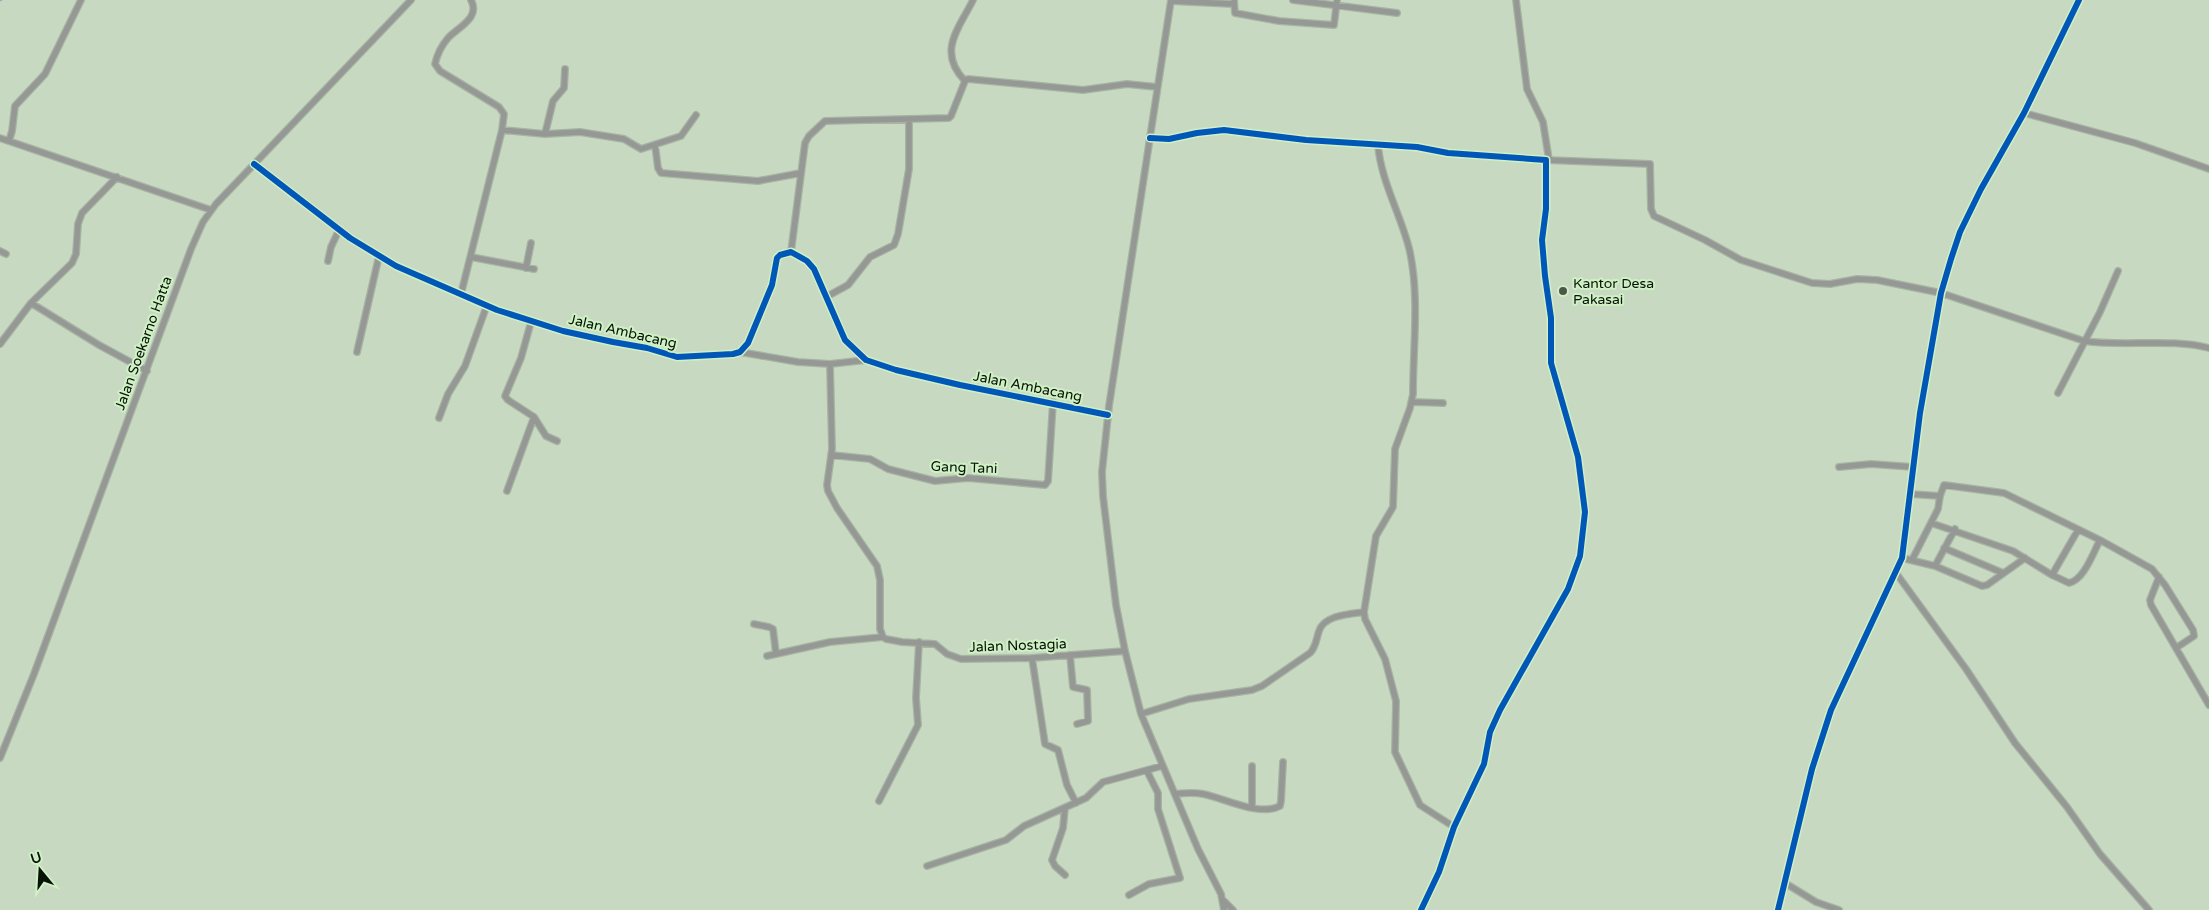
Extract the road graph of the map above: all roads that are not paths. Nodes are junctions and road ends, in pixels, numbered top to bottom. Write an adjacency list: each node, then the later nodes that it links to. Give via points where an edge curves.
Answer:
1 (82, 0): 22 (street, via 45,74 15,106)
2 (411, 0): 26 (street, Jalan Soekarno Hatta)
3 (471, 0): 18 (street, via 474,8 468,21 446,40 435,64 440,71 502,109)
4 (973, 0): 13 (street, via 952,41 954,63)
5 (1171, 0): 9 (street); 14 (street)
6 (1293, 0): 10 (street)
7 (1516, 0): 25 (street, via 1527,89 1543,122)
8 (2079, 0): 15 (street)
9 (1233, 2): 10 (street, via 1235,13 1279,21 1334,25)
10 (1336, 2): 11 (street)
11 (1397, 13)
12 (565, 69): 19 (street, via 564,88 553,101)
13 (965, 81): 14 (street, via 1083,90 1127,84); 17 (street, via 952,116 942,120)
14 (1157, 87): 21 (street)
15 (2024, 113): 27 (street, via 2135,143); 40 (street, via 1960,232)
16 (696, 115): 23 (street, via 681,136)
17 (909, 120): 28 (street, via 825,121 806,139); 42 (street, via 909,169 894,245 870,257 848,285)
18 (502, 130): 19 (street); 35 (street)
19 (545, 134): 23 (street, via 580,132 621,139 641,149)
20 (0, 138): 22 (street)
21 (1150, 138): 24 (street, via 1169,139 1224,130); 58 (street)
22 (9, 141): 29 (street)
23 (655, 145): 28 (street, via 661,173 758,181)
24 (1378, 145): 25 (street); 56 (street, via 1379,162 1403,229 1412,267)
25 (1547, 160): 40 (street, via 1650,164 1651,209 1656,218 1742,260 1794,279 1822,284 1877,280); 104 (street, via 1542,240 1551,318 1550,363 1578,457 1585,512 1580,556 1572,582 1500,710 1490,732 1484,764)
26 (254, 164): 30 (street, Jalan Soekarno Hatta); 31 (street, Jalan Ambacang)
27 (2209, 169)
28 (801, 173): 33 (street)
29 (117, 177): 30 (street); 43 (street, via 82,213 72,263)
30 (210, 210): 53 (street, Jalan Soekarno Hatta, via 191,249)
31 (339, 230): 34 (street, Jalan Ambacang); 36 (street)
32 (531, 243): 37 (street)
33 (791, 252): 42 (street, Jalan Ambacang, via 810,264); 50 (street, via 777,258 770,290 748,343)
34 (379, 256): 41 (street, Jalan Ambacang, via 415,276); 49 (street)
35 (471, 257): 37 (street); 41 (street)
36 (328, 261)
37 (526, 268): 38 (street)
38 (534, 269)
39 (2118, 271): 46 (street)
40 (1942, 293): 46 (street); 64 (street)
41 (461, 294): 44 (street, Jalan Ambacang)
42 (826, 297): 51 (street, Jalan Ambacang, via 845,340)
43 (31, 303): 47 (street); 53 (street)
44 (487, 305): 45 (street, Jalan Ambacang); 60 (street, via 465,366 448,394)
45 (531, 322): 50 (street, Jalan Ambacang, via 677,357); 59 (street, via 505,396)
46 (2084, 341): 48 (street); 54 (street)
47 (0, 344)
48 (2209, 348)
49 (357, 352)
50 (740, 352): 52 (street, Jalan Ambacang)
51 (866, 360): 52 (street); 55 (street, Jalan Ambacang, via 960,385)
52 (830, 364): 62 (street)
53 (146, 371): 94 (street, Jalan Soekarno Hatta)
54 (2058, 393)
55 (1053, 402): 58 (street, Jalan Ambacang); 62 (street, Gang Tani, via 1048,481 1045,485 968,478 935,482 888,468 870,458)
56 (1412, 402): 57 (street); 81 (street, via 1395,449 1393,507 1376,536)
57 (1443, 403)
58 (1108, 415): 86 (street, via 1103,496 1114,598)
59 (534, 417): 61 (street, via 546,436); 65 (street)
60 (439, 418)
61 (557, 441)
62 (832, 456): 83 (street, via 828,491 873,558 879,575)
63 (1839, 467): 64 (street, via 1871,464)
64 (1913, 467): 66 (street)
65 (507, 491)
66 (1910, 494): 67 (street); 73 (street)
67 (1940, 496): 68 (street); 70 (street, via 1947,484 1999,492)
68 (1931, 523): 69 (street); 75 (street)
69 (1955, 530): 72 (street); 74 (street)
70 (2078, 530): 71 (street); 79 (street)
71 (2100, 540): 79 (street, via 2085,568 2073,582); 80 (street, via 2152,569)
72 (1944, 548): 76 (street); 78 (street)
73 (1902, 558): 75 (street); 77 (street)
74 (2025, 558): 78 (street); 79 (street)
75 (1912, 560): 76 (street)
76 (1934, 566): 78 (street, via 1982,586)
77 (1896, 573): 107 (street, via 1831,710 1812,769); 115 (street, via 2015,743 2100,854)
78 (2003, 573)
79 (2052, 576)
80 (2159, 577): 85 (street, via 2150,604); 85 (street, via 2194,634)
81 (1364, 612): 92 (street, via 1344,615 1325,623 1310,653 1257,689 1184,700); 104 (street, via 1385,659 1396,701 1395,752 1420,805)
82 (754, 624): 87 (street, via 773,629)
83 (883, 637): 84 (street, Jalan Nostagia); 87 (street, Jalan Nostagia, via 830,642)
84 (919, 642): 90 (street, Jalan Nostagia, via 934,644 961,659); 100 (street, via 918,725)
85 (2176, 648): 91 (street)
86 (1126, 651): 88 (street, Jalan Nostagia); 92 (street)
87 (776, 654): 89 (street, Jalan Nostagia)
88 (1070, 655): 90 (street, Jalan Nostagia); 93 (street, via 1073,687 1087,690 1088,721)
89 (767, 656)
90 (1032, 658): 101 (street, via 1045,744 1058,750 1066,785)
91 (2209, 704)
92 (1141, 714): 96 (street)
93 (1077, 724)
94 (0, 758)
95 (1283, 762): 102 (street, via 1280,806 1271,809)
96 (1162, 766): 98 (street); 99 (street)
97 (1252, 766): 102 (street)
98 (1147, 770): 101 (street, via 1103,782); 108 (street, via 1158,793 1158,809 1180,878 1149,884)
99 (1175, 794): 102 (street, via 1203,794); 109 (street)
100 (878, 800)
101 (1076, 803): 103 (street)
102 (1252, 807)
103 (1065, 808): 105 (street, via 1024,826 1006,840); 106 (street, via 1063,828 1052,860)
104 (1454, 827): 112 (street, via 1439,872)
105 (927, 866)
106 (1064, 875)
107 (1785, 883): 113 (street); 114 (street, via 1816,902)
108 (1129, 895)
109 (1224, 900): 110 (street); 111 (street)
110 (1224, 910)
111 (1233, 910)
112 (1421, 910)
113 (1778, 910)
114 (1838, 910)
115 (2149, 910)

